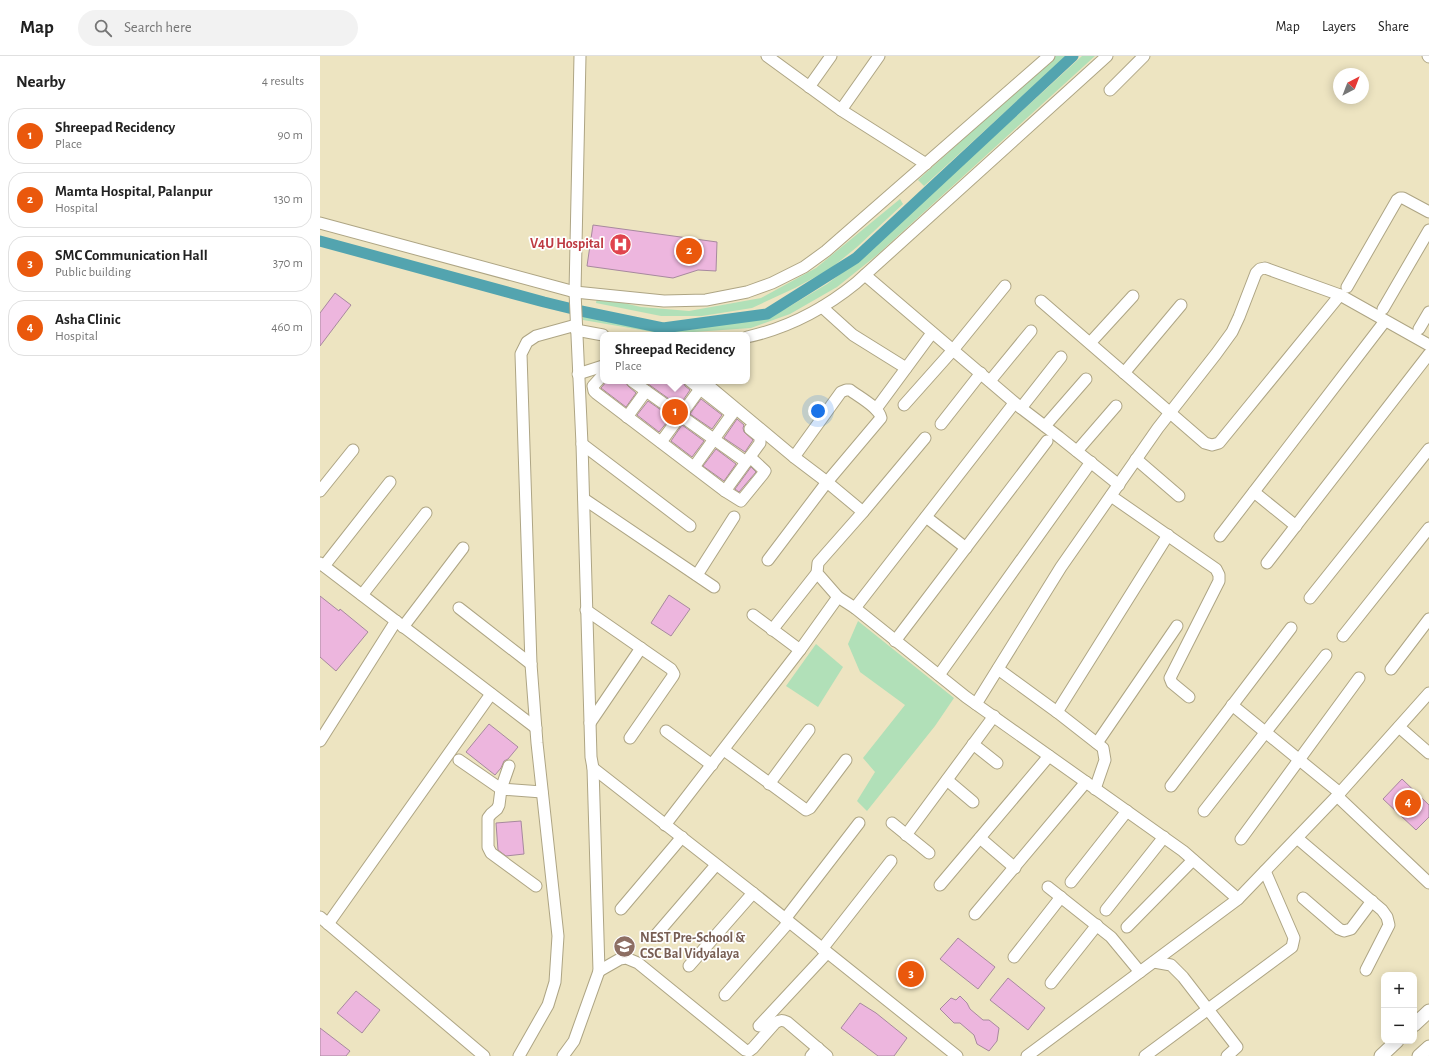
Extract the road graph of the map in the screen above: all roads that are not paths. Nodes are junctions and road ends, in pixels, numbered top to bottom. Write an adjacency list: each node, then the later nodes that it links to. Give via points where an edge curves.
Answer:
1 (580, 56): 18 (street)
2 (831, 56): 8 (street)
3 (879, 56): 10 (street)
4 (1107, 56): 15 (street)
5 (1144, 56): 9 (street)
6 (771, 57): 8 (street)
7 (1044, 57): 11 (street)
8 (809, 87): 10 (street)
9 (1110, 90)
10 (841, 110): 11 (street)
11 (926, 164): 18 (street, via 826,251 772,283 747,292 706,300 664,302)
12 (1429, 212): 17 (street, via 1404,198 1397,200)
13 (320, 223): 18 (street)
14 (1429, 230): 23 (street)
15 (865, 275): 22 (street); 29 (street)
16 (1005, 286): 34 (street)
17 (1343, 291): 25 (street); 52 (street, via 1219,443 1205,443); 52 (street, via 1266,268 1260,269 1256,273 1232,332)
18 (575, 296): 26 (street)
19 (1133, 296): 32 (street)
20 (1041, 301): 32 (street)
21 (1181, 305): 40 (street)
22 (822, 307): 31 (street, via 787,325); 38 (street, via 853,334)
23 (1383, 309)
24 (1429, 312): 27 (street)
25 (1385, 320): 33 (street); 76 (street)
26 (576, 328): 30 (street); 41 (street); 114 (street, via 536,336 527,342 521,354)
27 (1419, 329)
28 (1030, 331): 44 (street)
29 (932, 333): 34 (street); 38 (street)
30 (600, 334)
31 (750, 336)
32 (1090, 343): 40 (street)
33 (1429, 345)
34 (953, 350): 39 (street); 48 (street)
35 (1429, 354): 85 (street)
36 (1061, 357): 50 (street)
37 (600, 367): 41 (street)
38 (906, 368): 51 (street)
39 (981, 373): 44 (street); 56 (street)
40 (1124, 373): 52 (street)
41 (578, 374): 62 (street)
42 (600, 379): 55 (street, via 594,386 594,391)
43 (1086, 379): 57 (street)
44 (990, 381): 50 (street)
45 (637, 384): 47 (street)
46 (702, 385): 53 (street); 54 (street); 66 (street)
47 (646, 391): 54 (street); 55 (street)
48 (904, 406)
49 (1116, 406): 65 (street)
50 (1017, 407): 57 (street); 83 (street)
51 (876, 409): 66 (street, via 850,390 841,392); 72 (street, via 881,418)
52 (1170, 413): 67 (street)
53 (732, 414): 59 (street); 68 (street, via 760,437 760,443)
54 (680, 416): 59 (street); 61 (street)
55 (627, 418): 61 (street)
56 (941, 424)
57 (1045, 426): 65 (street)
58 (924, 438): 80 (street)
59 (714, 439): 68 (street); 70 (street)
60 (1047, 440): 90 (street)
61 (661, 442): 70 (street)
62 (582, 444): 79 (street); 84 (street)
63 (353, 450): 74 (street)
64 (1429, 450): 99 (street)
65 (1077, 451): 69 (street)
66 (794, 457): 72 (street)
67 (1136, 459): 73 (street); 78 (street)
68 (748, 460): 75 (street); 75 (street, via 763,468 763,474 741,501)
69 (1091, 462): 73 (street); 117 (street)
70 (694, 467): 75 (street)
71 (390, 482): 93 (street)
72 (827, 482): 80 (street); 91 (street)
73 (1118, 485): 77 (street)
74 (320, 491)
75 (725, 491)
76 (1254, 492): 85 (street); 88 (street)
77 (1111, 496): 87 (street); 115 (street, via 1061,567)
78 (1179, 496)
79 (584, 499): 95 (street); 102 (street)
80 (863, 512): 94 (street, via 818,563)
81 (426, 514): 97 (street)
82 (734, 517): 95 (street)
83 (926, 517): 90 (street); 101 (street)
84 (690, 526)
85 (1296, 526): 92 (street)
86 (1429, 528): 109 (street)
87 (1168, 535): 121 (street, via 1216,569 1219,575 1219,581 1171,675 1172,683); 124 (street)
88 (1220, 536)
89 (463, 548): 105 (street)
90 (966, 548): 110 (street)
91 (768, 560)
92 (1267, 563)
93 (322, 564): 97 (street)
94 (817, 572): 98 (street); 108 (street)
95 (696, 575): 96 (street)
96 (714, 587)
97 (362, 595): 105 (street)
98 (838, 597): 101 (street); 112 (street)
99 (1310, 598)
100 (459, 608): 114 (street)
101 (855, 608): 110 (street)
102 (586, 610): 111 (street); 126 (street)
103 (753, 615): 108 (street)
104 (1429, 619): 116 (street)
105 (400, 624): 120 (street); 133 (street)
106 (1177, 626): 134 (street)
107 (1292, 628): 123 (street)
108 (772, 630): 112 (street)
109 (1343, 636)
110 (895, 641): 117 (street)
111 (641, 648): 126 (street); 132 (street, via 671,669 674,674)
112 (800, 650): 136 (street)
113 (1326, 655): 131 (street)
114 (531, 664): 128 (street)
115 (998, 669): 122 (street); 124 (street)
116 (1391, 669)
117 (939, 675): 122 (street)
118 (1359, 678): 139 (street)
119 (1429, 693): 127 (street)
120 (491, 694): 128 (street); 184 (street)
121 (1189, 697)
122 (976, 704): 125 (street)
123 (1232, 706): 131 (street); 149 (street)
124 (1058, 712): 134 (street)
125 (994, 716): 135 (street); 138 (street)
126 (590, 723): 145 (street)
127 (1399, 727): 137 (street); 152 (street)
128 (536, 728): 151 (street)
129 (809, 730): 147 (street)
130 (666, 731): 143 (street)
131 (1266, 732): 139 (street); 155 (street)
132 (630, 738)
133 (320, 741)
134 (1096, 743): 148 (street, via 1103,748 1105,760)
135 (973, 744): 142 (street); 146 (street)
136 (724, 750): 143 (street); 147 (street)
137 (1429, 753)
138 (1050, 756): 148 (street); 162 (street)
139 (1299, 759): 152 (street); 164 (street)
140 (459, 760): 150 (street)
141 (846, 760): 147 (street, via 806,810)
142 (997, 763)
143 (712, 765): 158 (street)
144 (509, 766): 150 (street)
145 (593, 768): 158 (street); 194 (street)
146 (947, 780): 153 (street); 159 (street)
147 (769, 784)
148 (1091, 785): 154 (street); 169 (street)
149 (1171, 786)
150 (501, 789): 151 (street); 174 (street, via 497,809 488,818 488,847 491,853)
151 (542, 792): 206 (street, via 558,936 555,982 548,1005)
152 (1339, 795): 163 (street); 172 (street)
153 (973, 802)
154 (1126, 811): 161 (street); 171 (street)
155 (1204, 811)
156 (859, 823): 185 (street)
157 (892, 823): 159 (street)
158 (665, 824): 160 (street)
159 (906, 834): 165 (street)
160 (682, 837): 168 (street); 181 (street)
161 (1164, 837): 166 (street); 182 (street)
162 (980, 838): 169 (street); 173 (street)
163 (1296, 838): 170 (street); 180 (street)
164 (1241, 839)
165 (929, 852)
166 (1193, 860): 179 (street); 187 (street)
167 (891, 861): 189 (street)
168 (716, 865): 176 (street); 188 (street)
169 (1015, 868): 183 (street)
170 (1265, 871): 179 (street); 198 (street, via 1294,938 1292,947)
171 (1071, 882)
172 (1429, 883)
173 (940, 885)
174 (536, 886)
175 (1048, 887): 177 (street)
176 (753, 893): 185 (street); 192 (street)
177 (1061, 897): 186 (street); 190 (street)
178 (1303, 898): 180 (street, via 1344,931 1350,929)
179 (1238, 899): 191 (street)
180 (1372, 901): 193 (street, via 1382,910 1389,925)
181 (621, 909)
182 (1106, 910)
183 (976, 914)
184 (324, 920): 204 (street)
185 (787, 920): 189 (street); 197 (street)
186 (1097, 925): 195 (street, via 1115,940); 196 (street)
187 (1127, 927)
188 (655, 936)
189 (824, 951): 201 (street); 209 (street)
190 (1014, 957)
191 (1154, 962): 195 (street); 198 (street, via 1170,965)
192 (689, 966)
193 (1366, 970)
194 (599, 971): 203 (street, via 620,959 626,958 638,963 745,1050 753,1048 779,1020 787,1022); 207 (street, via 574,1041)
195 (1140, 972): 205 (street)
196 (1052, 983)
197 (725, 995)
198 (1207, 1010): 210 (street); 211 (street, via 1237,1048)
199 (1429, 1012): 200 (main road)
200 (1417, 1022)
201 (760, 1026)
202 (1394, 1044): 212 (main road)
203 (815, 1052): 208 (street)
204 (484, 1055)
205 (1034, 1055)
206 (519, 1056)
207 (563, 1056)
208 (827, 1056)
209 (957, 1056)
210 (1145, 1056)
211 (1227, 1056)
212 (1381, 1056)

